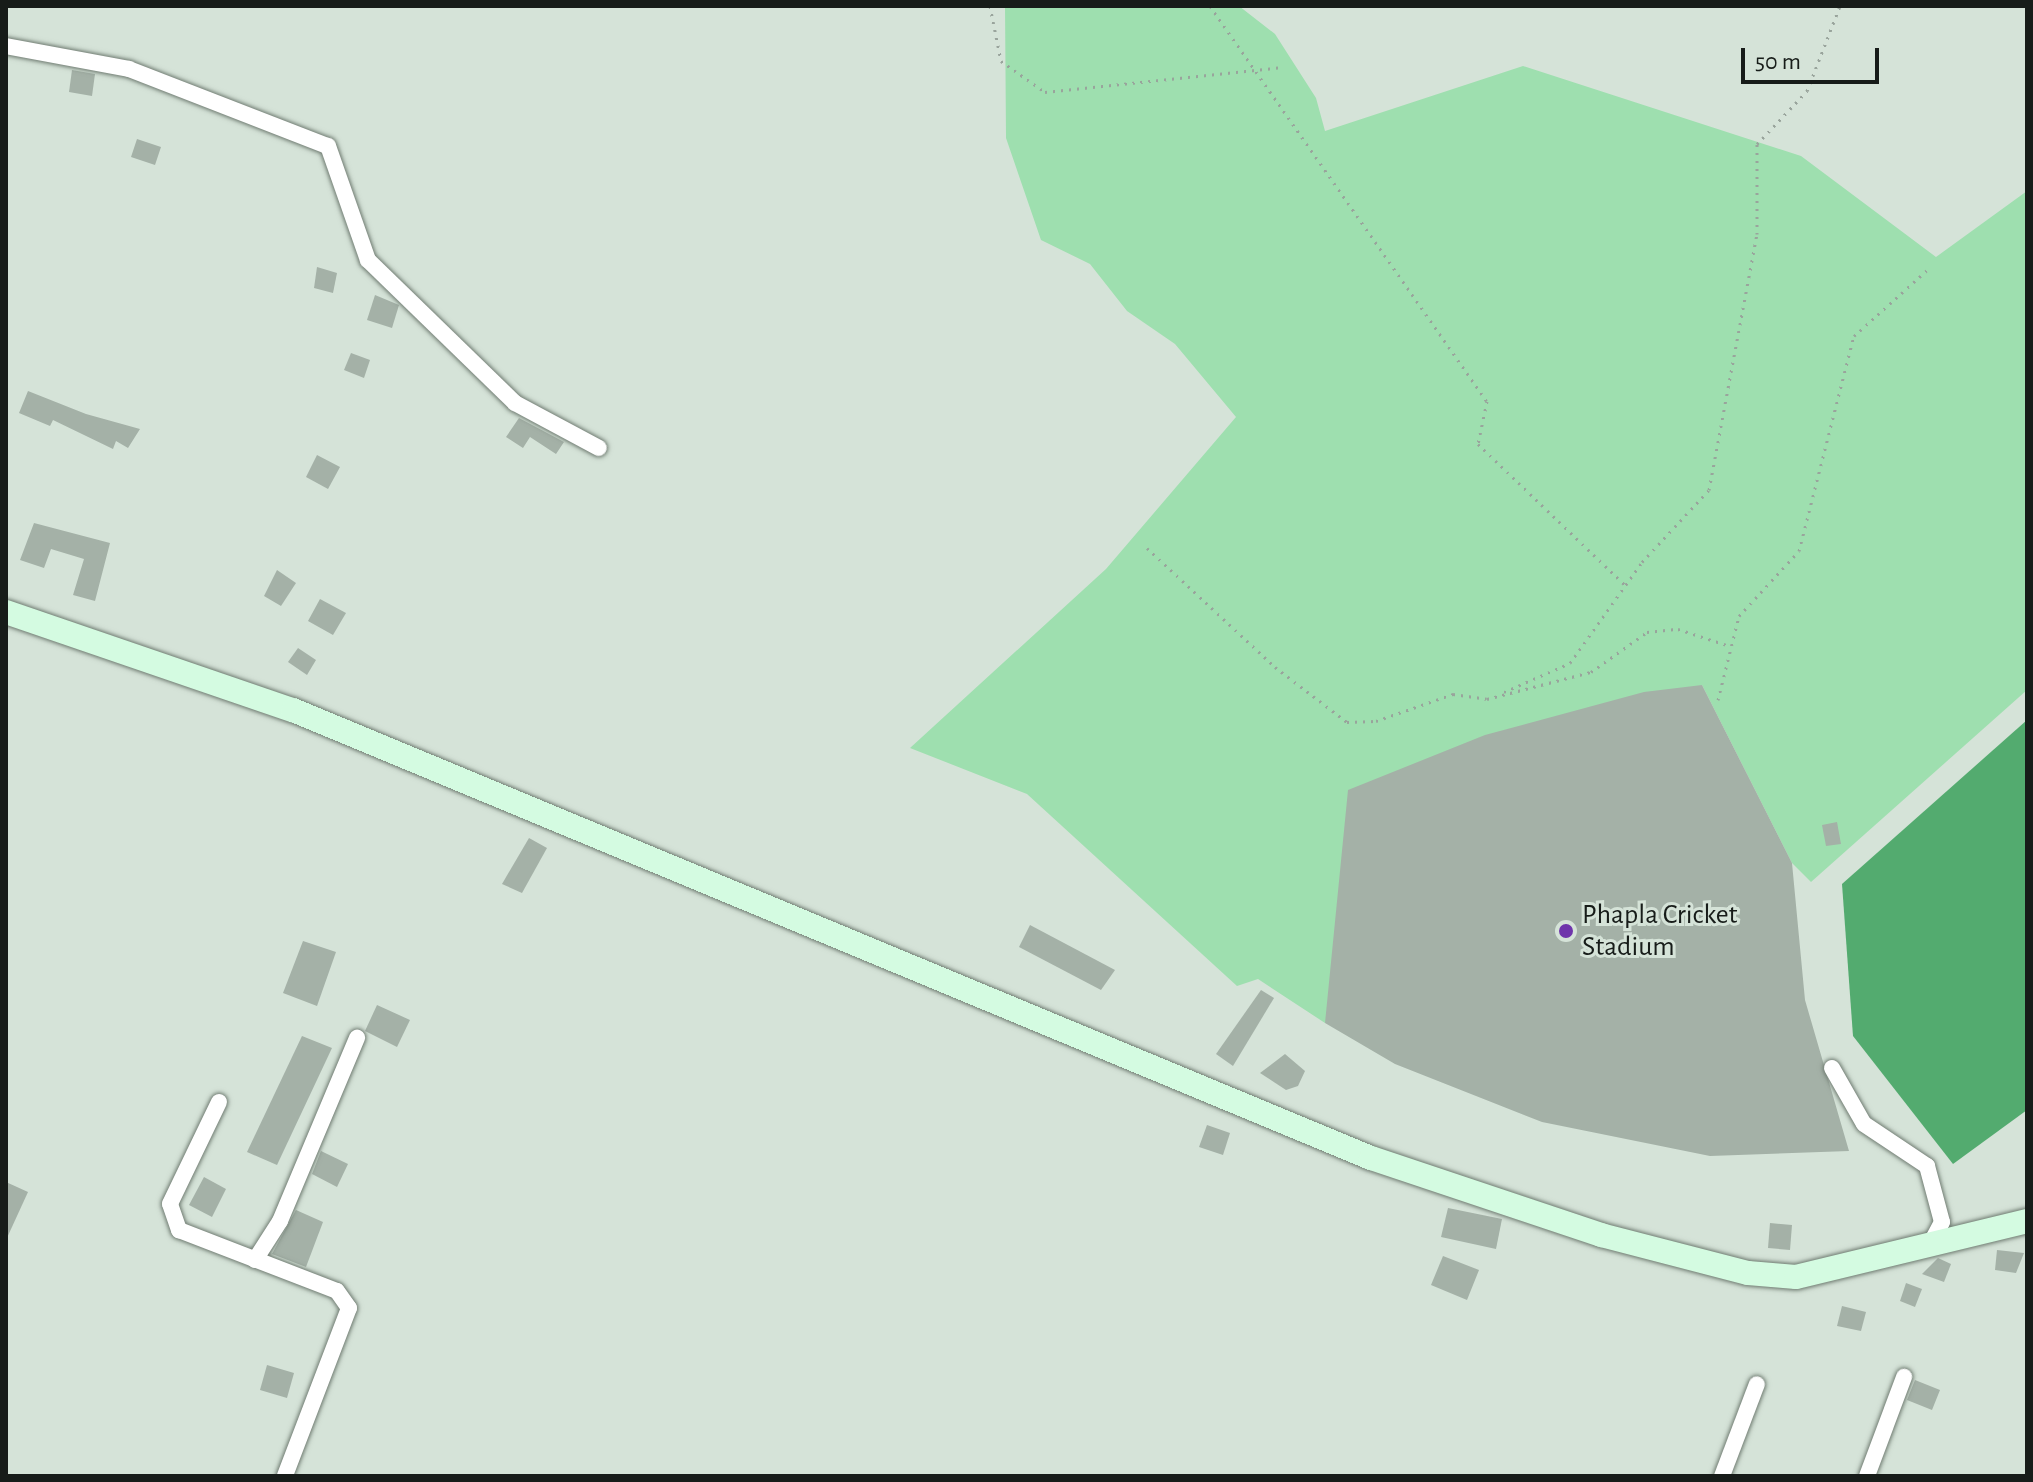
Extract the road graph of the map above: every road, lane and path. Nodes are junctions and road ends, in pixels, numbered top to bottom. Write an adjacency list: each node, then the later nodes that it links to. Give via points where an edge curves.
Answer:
1 (990, 6): 6 (path, via 1001,61 1045,92)
2 (1210, 6): 6 (path)
3 (1840, 6): 10 (path, via 1807,91 1757,144 1757,234 1709,490)
4 (6, 46): 8 (street, via 129,69 328,146 342,203 368,260 515,403)
5 (1281, 67): 6 (path)
6 (1258, 74): 10 (path, via 1487,401 1478,444)
7 (1927, 270): 12 (path, via 1854,336 1799,551 1739,616)
8 (599, 448)
9 (1147, 548): 12 (path, via 1275,667 1347,722 1376,721 1453,694 1487,699 1591,672 1647,632 1678,629)
10 (1626, 586): 13 (path, via 1570,663)
11 (6, 612): 19 (main road, via 307,716 1371,1158 1601,1235 1748,1273 1796,1277 1842,1270)
12 (1730, 646): 14 (path)
13 (1504, 692)
14 (1718, 700)
15 (357, 1038): 20 (street, via 280,1221)
16 (1832, 1068): 19 (street, via 1864,1124 1927,1166 1942,1222)
17 (219, 1102): 20 (street, via 170,1204 179,1230)
18 (2027, 1221): 19 (main road)
19 (1933, 1239)
20 (255, 1260): 23 (street, via 337,1291 349,1308)
21 (1904, 1377): 25 (street)
22 (1757, 1384): 24 (street)
23 (285, 1476)
24 (1722, 1476)
25 (1867, 1476)

